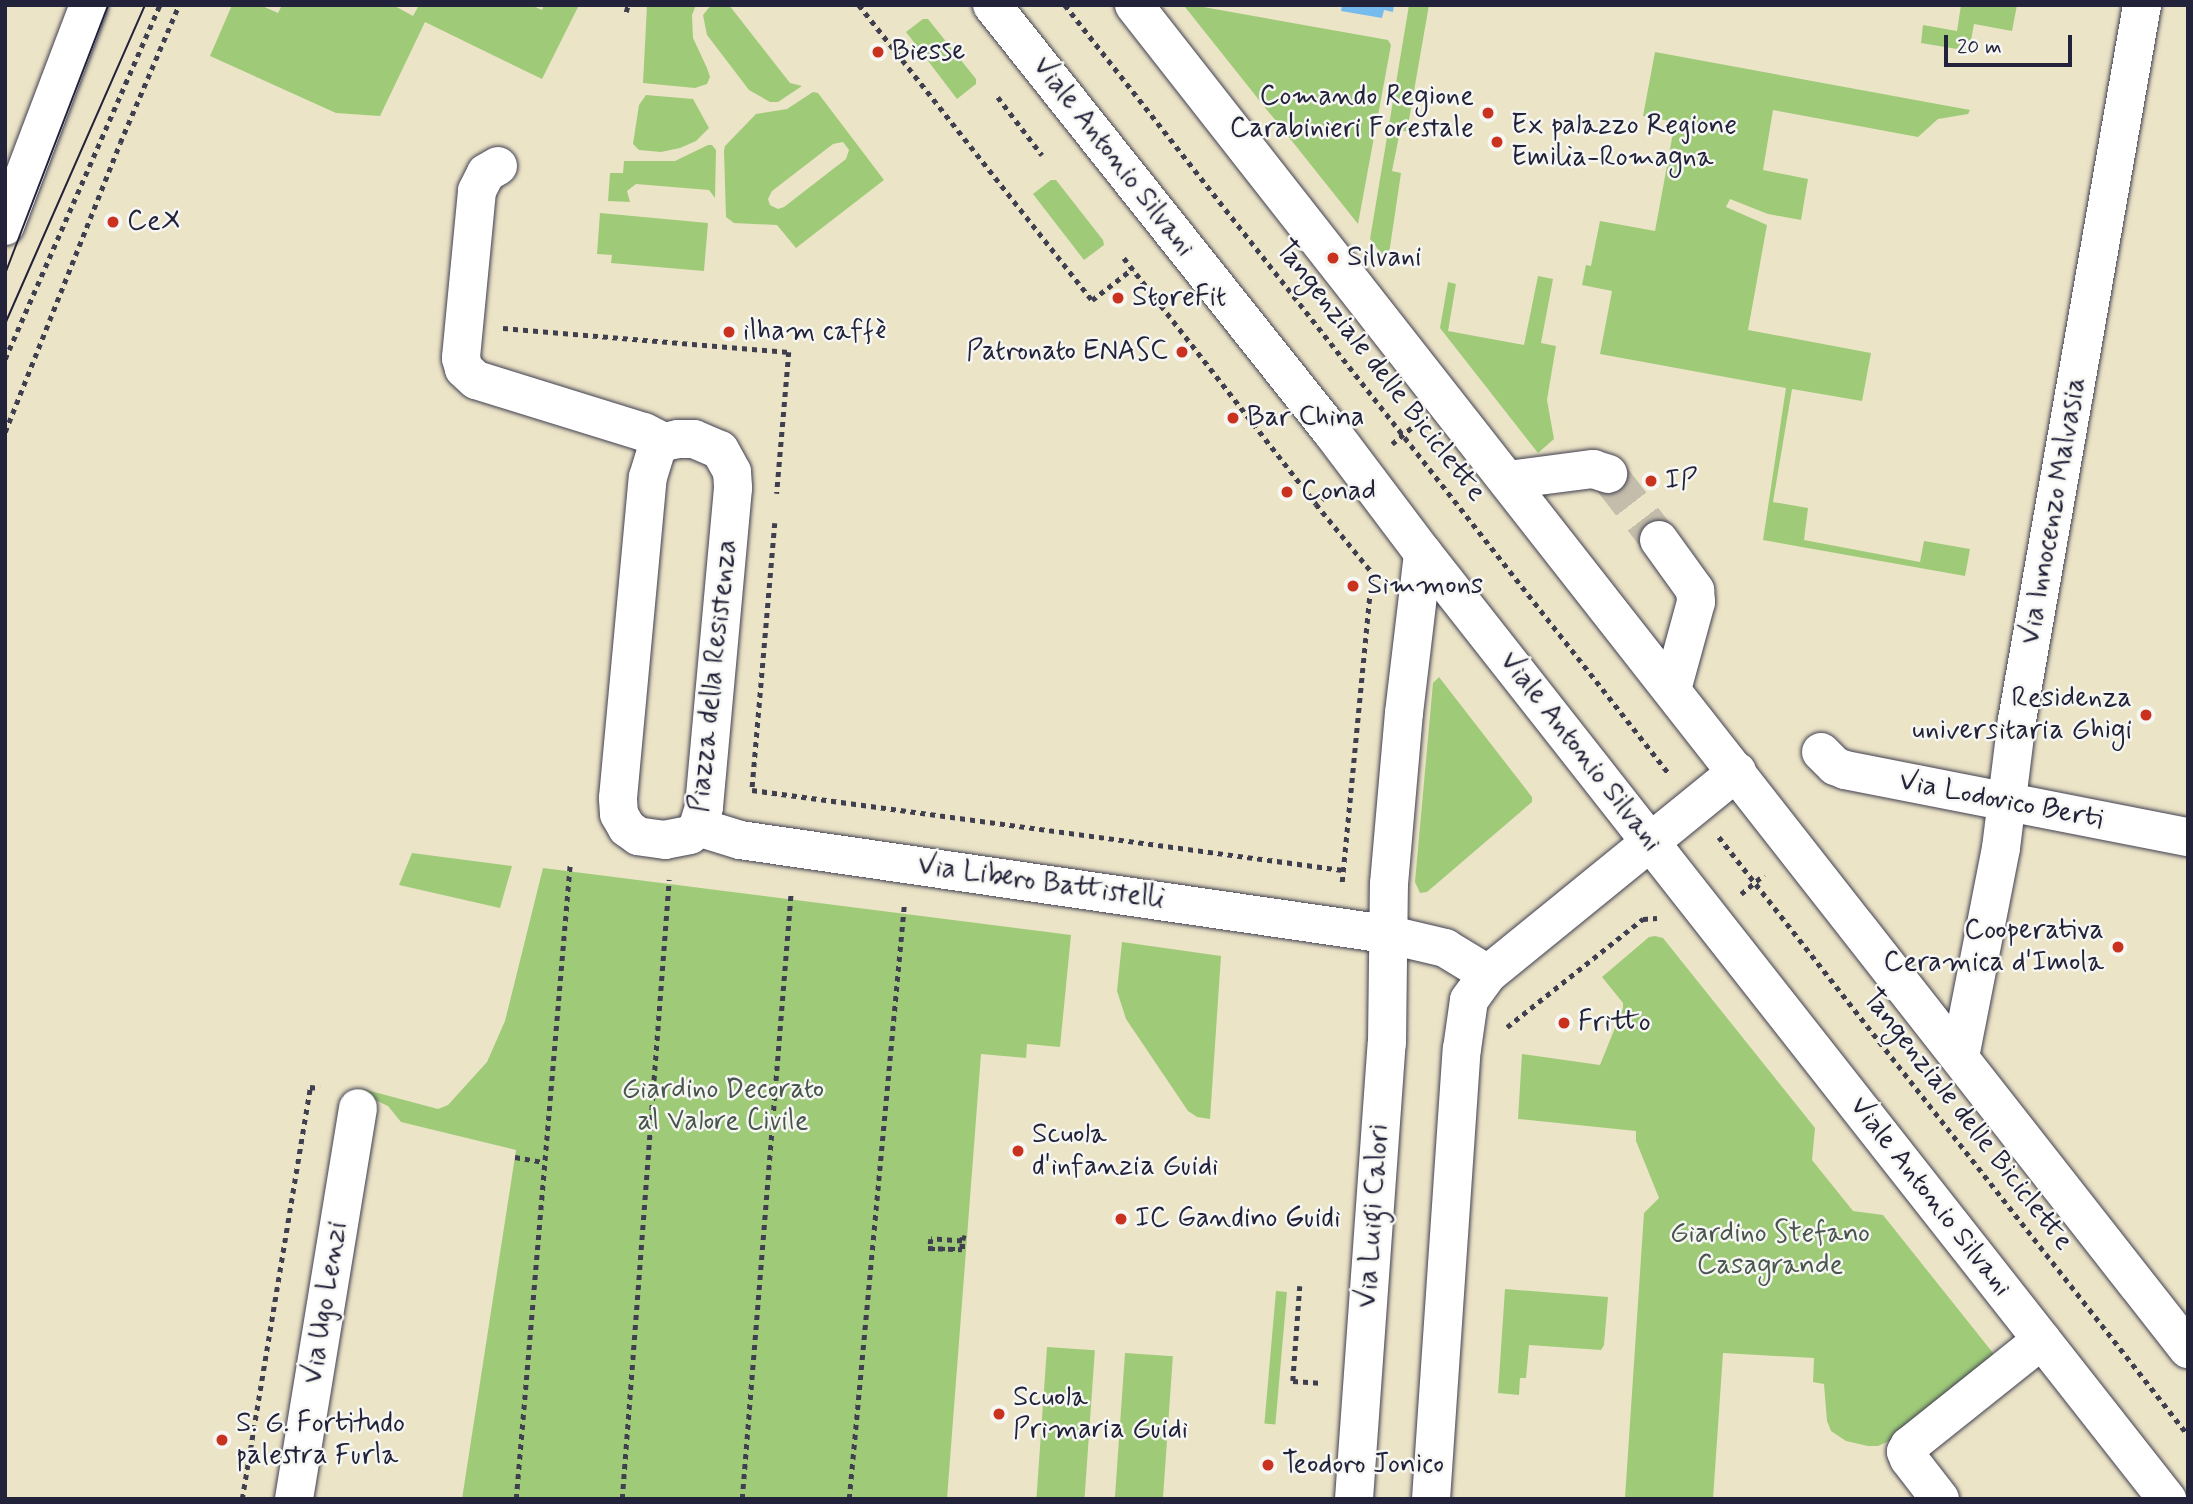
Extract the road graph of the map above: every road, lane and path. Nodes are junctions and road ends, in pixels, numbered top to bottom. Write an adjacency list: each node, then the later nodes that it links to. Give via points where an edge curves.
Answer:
1 (89, 5): 14 (street)
2 (160, 5): 18 (path)
3 (179, 5): 20 (path)
4 (628, 5): 10 (path)
5 (859, 5): 16 (path, via 1092,300)
6 (992, 5): 31 (street, Viale Antonio Silvani)
7 (1065, 5): 21 (path, Tangenziale delle Biciclette)
8 (1134, 5): 25 (street)
9 (2142, 5): 38 (street, Via Innocenzo Malvasia, via 2017,720)
10 (626, 12)
11 (998, 97): 12 (path)
12 (1042, 155)
13 (498, 166): 22 (street, Piazza della Resistenza, via 486,173 477,191 461,358 464,369 476,380)
14 (5, 226)
15 (1124, 258): 16 (path)
16 (1132, 269): 28 (path)
17 (493, 327): 27 (path, via 789,352)
18 (5, 359)
19 (1418, 422): 21 (path)
20 (5, 432)
21 (1403, 435): 23 (path); 36 (path, Tangenziale delle Biciclette)
22 (664, 442): 39 (street, Piazza della Resistenza, via 694,439 708,443 720,450 732,472 706,795); 39 (street, Piazza della Resistenza, via 651,461 648,477 619,814 627,828 650,839 680,839)
23 (1386, 448)
24 (1608, 474): 25 (street, via 1593,469)
25 (1508, 480): 34 (street)
26 (1326, 497): 28 (path)
27 (776, 504)
28 (1316, 504): 32 (path)
29 (775, 518): 45 (path, via 752,790)
30 (1659, 540): 34 (street, via 1695,590 1696,602)
31 (1423, 553): 42 (street, Viale Antonio Silvani); 53 (street, Via Luigi Calori)
32 (1372, 573): 33 (path); 45 (path)
33 (1384, 586)
34 (1672, 690): 37 (street)
35 (1821, 752): 38 (street, Via Lodovico Berti, via 1845,770)
36 (1661, 763)
37 (1737, 772): 42 (street); 43 (street)
38 (2007, 804): 41 (street, Via Lodovico Berti); 56 (street, Via Innocenzo Malvasia)
39 (698, 827): 53 (street, Via Libero Battistelli, via 740,840)
40 (1714, 831): 48 (path, Tangenziale delle Biciclette)
41 (2188, 837)
42 (1651, 843): 51 (street, Viale Antonio Silvani); 54 (street)
43 (1797, 849): 48 (path); 56 (street)
44 (570, 864): 60 (path)
45 (1343, 870): 47 (path)
46 (670, 876): 72 (path)
47 (1342, 882)
48 (1755, 883): 51 (path); 68 (path, Tangenziale delle Biciclette)
49 (791, 891): 73 (path)
50 (904, 905): 74 (path)
51 (1712, 919): 65 (street, Viale Antonio Silvani)
52 (1665, 922): 55 (path, via 1643,919)
53 (1386, 934): 54 (street, via 1445,948); 75 (street, Via Luigi Calori, via 1387,1043)
54 (1488, 974): 76 (street, via 1469,1000 1464,1020)
55 (1500, 1034)
56 (1960, 1057): 66 (street)
57 (320, 1088): 69 (path, via 310,1087)
58 (358, 1108): 70 (street, Via Ugo Lenzi)
59 (515, 1157): 60 (path)
60 (543, 1162): 71 (path)
61 (966, 1238): 63 (path, via 962,1237)
62 (928, 1248): 63 (path)
63 (962, 1250): 63 (path, via 930,1249 931,1239 962,1241)
64 (1300, 1286): 67 (path, via 1293,1381)
65 (2042, 1340): 77 (street, via 1909,1446 1909,1459); 78 (street, Viale Antonio Silvani)
66 (2188, 1349)
67 (1326, 1383)
68 (2188, 1435)
69 (242, 1499)
70 (294, 1499)
71 (516, 1499)
72 (622, 1499)
73 (741, 1499)
74 (849, 1499)
75 (1354, 1499)
76 (1430, 1499)
77 (1940, 1499)
78 (2167, 1499)

